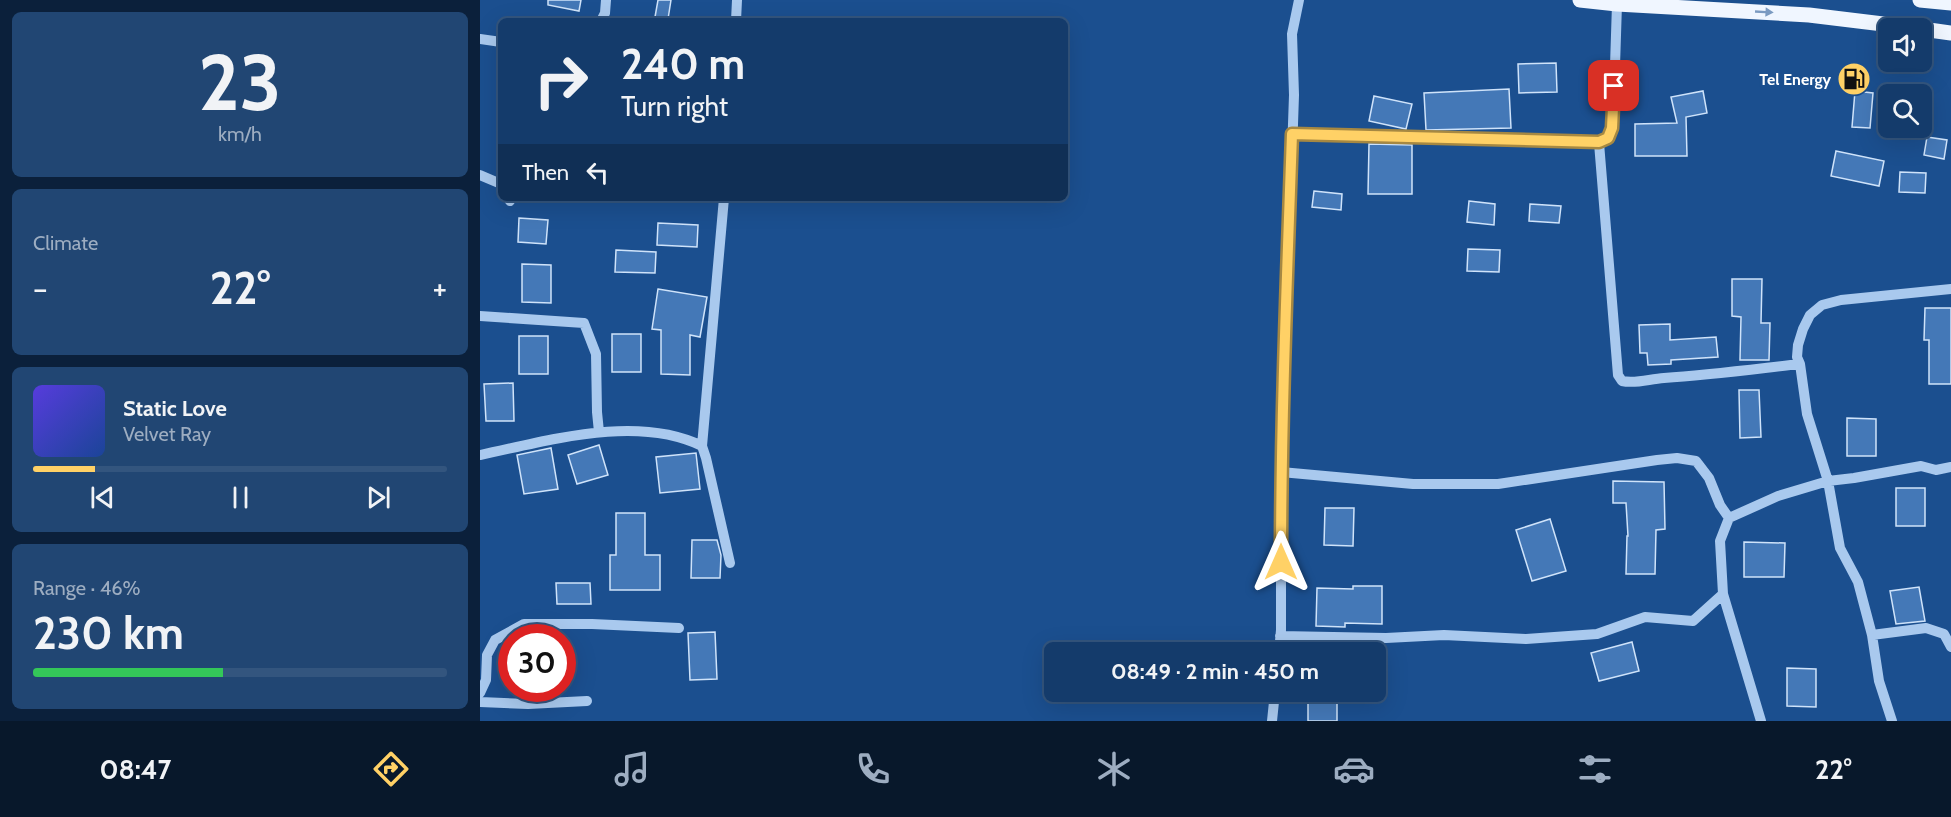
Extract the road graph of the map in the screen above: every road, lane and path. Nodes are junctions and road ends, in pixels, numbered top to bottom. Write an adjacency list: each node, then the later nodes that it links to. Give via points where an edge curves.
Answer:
1 (606, 0): 8 (street)
2 (738, 0): 9 (street)
3 (1299, 0): 15 (street, via 1292,34)
4 (1580, 0): 7 (main road)
5 (1920, 0): 6 (main road)
6 (1951, 3)
7 (1617, 4): 10 (main road, one-way to 10, via 1809,15); 16 (street, via 1612,128 1608,138)
8 (602, 18)
9 (736, 18)
10 (1878, 23)
11 (1932, 30): 12 (main road)
12 (1951, 33)
13 (480, 39): 14 (street)
14 (498, 42)
15 (1292, 134): 16 (street); 27 (street)
16 (1599, 142): 22 (street, via 1618,375 1622,381)
17 (480, 175): 18 (street)
18 (498, 183)
19 (724, 201): 24 (street)
20 (1951, 288): 22 (street, via 1822,305 1803,328 1798,345)
21 (480, 316): 23 (street, via 584,323 596,354)
22 (1800, 364): 28 (street, via 1807,414)
23 (599, 432): 24 (street, via 646,431); 25 (street)
24 (702, 446): 30 (street)
25 (480, 455)
26 (1951, 467): 28 (street, via 1936,470 1921,466)
27 (1281, 472): 29 (street, via 1413,484 1498,484 1677,458 1696,461); 34 (street)
28 (1828, 481): 29 (street, via 1778,496); 33 (street, via 1840,548 1858,582)
29 (1729, 518): 31 (street, via 1720,541)
30 (729, 563)
31 (1723, 594): 34 (street, via 1693,621 1645,617 1597,634 1578,636); 42 (street)
32 (679, 628): 37 (street, via 524,624 495,640 487,655 486,680)
33 (1872, 635): 36 (street, via 1926,628 1944,634); 43 (street, via 1879,681)
34 (1280, 636): 35 (street)
35 (1280, 642)
36 (1951, 647)
37 (480, 693)
38 (587, 701): 39 (street)
39 (480, 702)
40 (1274, 702): 41 (street)
41 (1272, 721)
42 (1761, 721)
43 (1892, 721)

